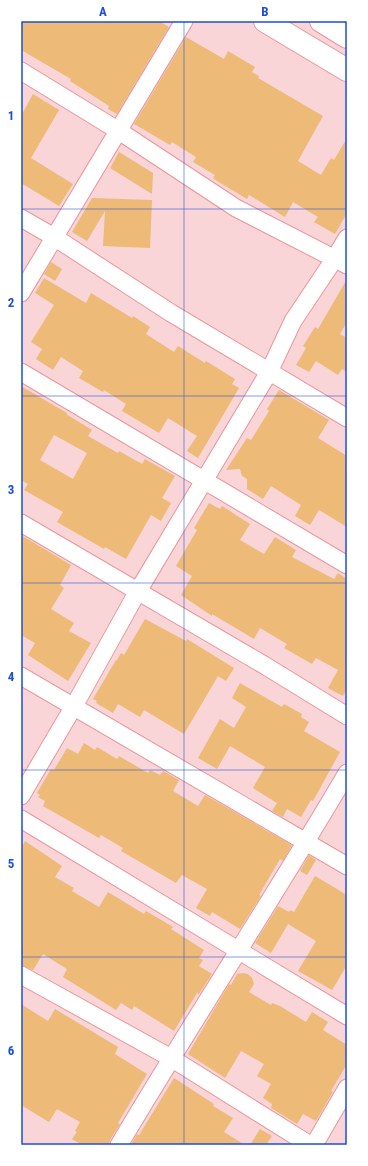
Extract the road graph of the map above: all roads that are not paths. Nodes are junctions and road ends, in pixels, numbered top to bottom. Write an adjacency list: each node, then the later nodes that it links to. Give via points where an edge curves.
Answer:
1 (184, 21): 7 (street)
2 (265, 21): 5 (main road)
3 (321, 21): 4 (main road)
4 (347, 37)
5 (347, 70)
6 (21, 71): 7 (street)
7 (119, 131): 9 (street); 11 (street, via 236,208)
8 (21, 218): 9 (street)
9 (54, 237): 12 (street); 14 (street, via 171,313)
10 (347, 238): 11 (street)
11 (341, 261): 14 (street, via 293,321)
12 (21, 293)
13 (21, 372): 16 (street)
14 (269, 372): 15 (street); 16 (street)
15 (347, 418)
16 (203, 480): 18 (street); 19 (street)
17 (21, 523): 19 (street)
18 (347, 565)
19 (138, 591): 21 (street); 22 (street)
20 (21, 676): 21 (street)
21 (74, 706): 24 (street); 26 (street)
22 (347, 716)
23 (347, 773): 26 (street)
24 (21, 796)
25 (21, 818): 28 (street)
26 (307, 842): 27 (street); 28 (street)
27 (347, 866)
28 (239, 951): 30 (street); 31 (street)
29 (21, 975): 31 (street)
30 (347, 1016)
31 (171, 1058): 33 (street); 34 (street)
32 (347, 1088): 35 (street)
33 (119, 1145)
34 (310, 1145)
35 (314, 1145)

